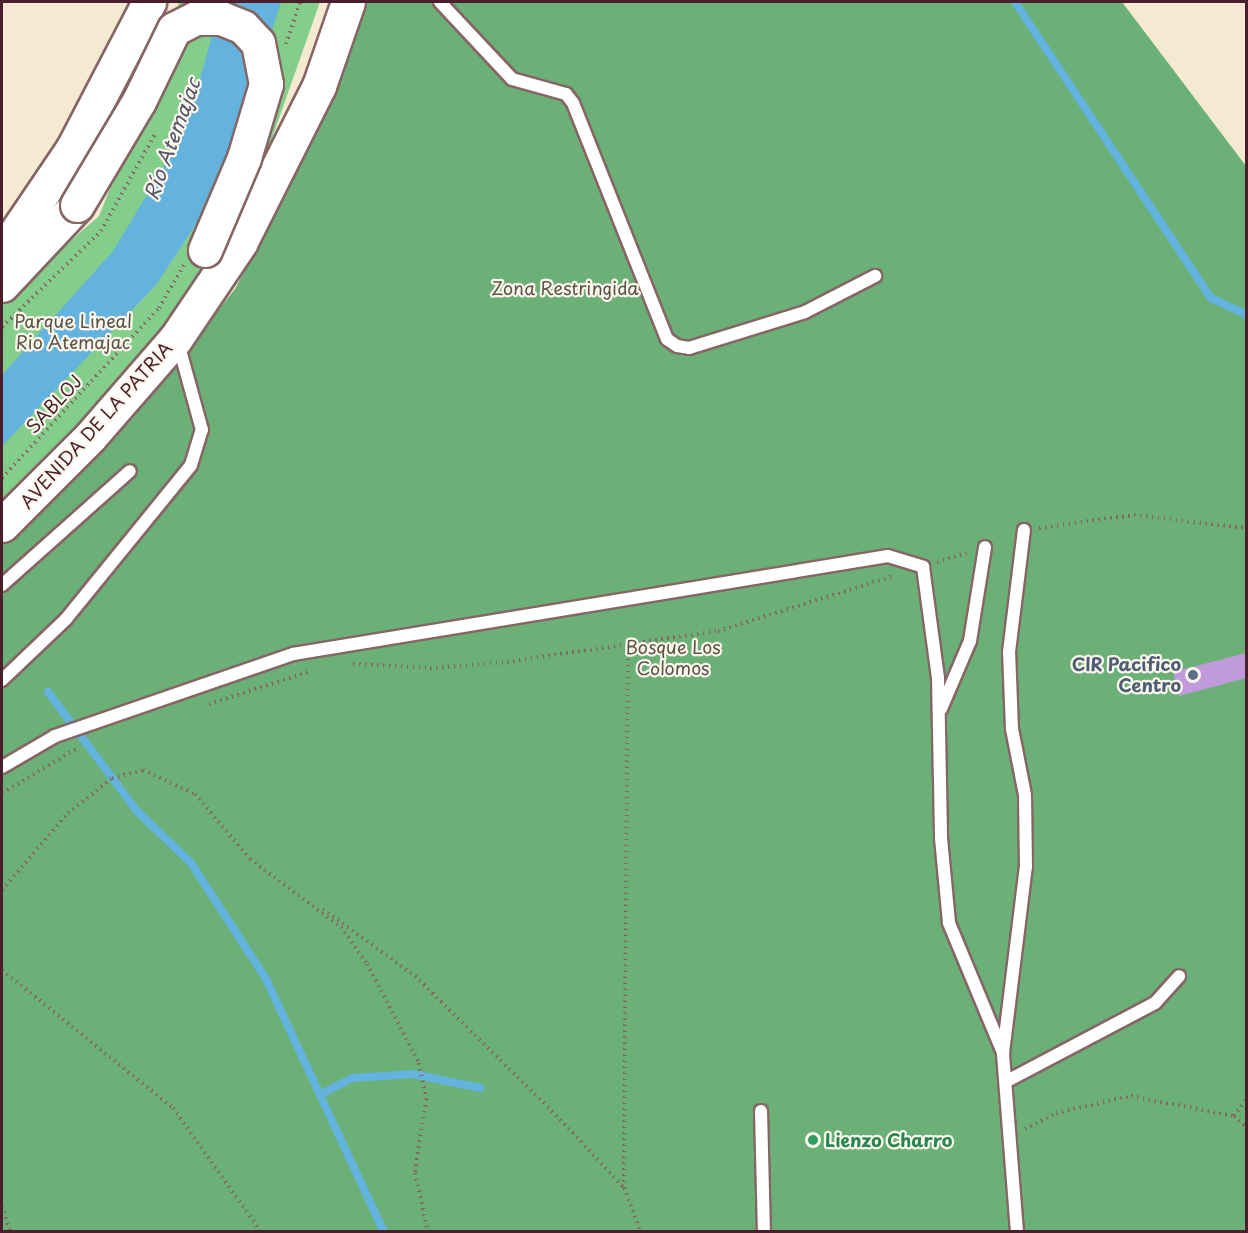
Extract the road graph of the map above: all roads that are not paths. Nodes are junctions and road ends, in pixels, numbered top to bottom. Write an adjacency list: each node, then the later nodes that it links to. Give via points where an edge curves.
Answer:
1 (149, 2): 4 (main road, via 73,148)
2 (348, 2): 7 (main road, AVENIDA DE LA PATRIA, via 319,86 240,243)
3 (440, 2): 5 (lane, via 513,79 566,94 573,103 667,339 677,346 689,348 805,312)
4 (2, 253)
5 (875, 276)
6 (2, 285): 7 (main road, bridge, via 77,205 139,101 174,29 196,18 221,18 243,27 258,43 266,84 254,130 196,255)
7 (176, 338): 9 (main road, AVENIDA DE LA PATRIA, via 90,437); 13 (lane, via 202,430 191,465 66,619)
8 (130, 471): 12 (lane)
9 (2, 525)
10 (1024, 530): 17 (lane, via 1009,652 1012,729 1025,795 1026,867)
11 (985, 547): 14 (lane, via 970,641)
12 (2, 585)
13 (2, 680)
14 (938, 716): 15 (lane, via 923,567 888,556 293,654 56,736); 17 (lane, via 949,923)
15 (2, 767)
16 (1179, 976): 18 (lane, via 1155,1002)
17 (1004, 1053): 18 (lane)
18 (1007, 1081): 21 (lane)
19 (761, 1111): 20 (lane)
20 (764, 1232)
21 (1017, 1232)

